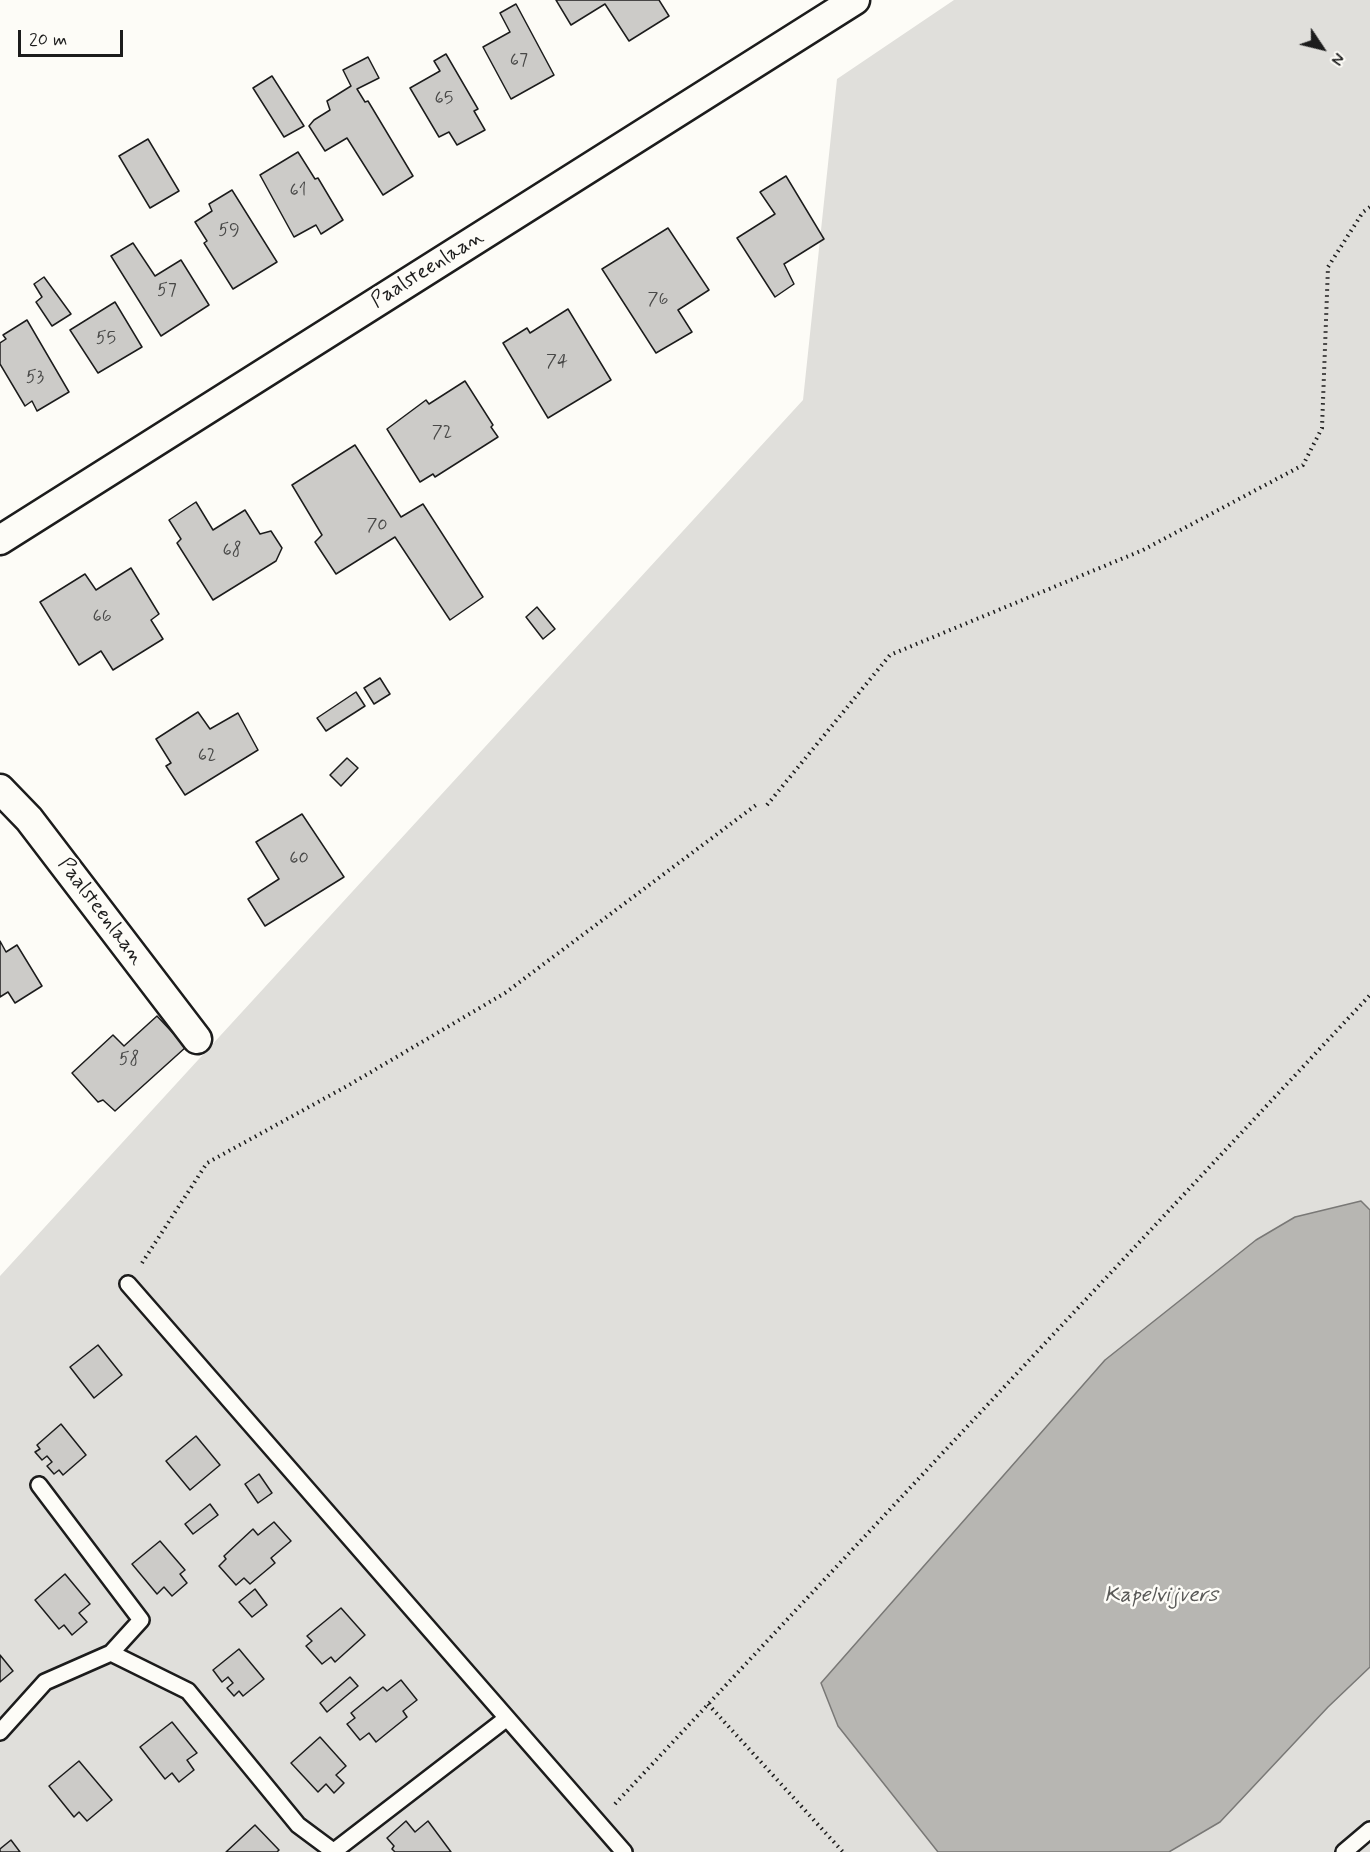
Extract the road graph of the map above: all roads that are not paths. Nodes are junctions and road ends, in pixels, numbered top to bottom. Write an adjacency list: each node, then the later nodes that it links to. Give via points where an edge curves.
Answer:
1 (855, 0): 2 (street, Paalsteenlaan)
2 (0, 540)
3 (0, 789): 4 (street, Paalsteenlaan, via 29,819)
4 (197, 1039)
5 (128, 1284): 8 (lane)
6 (39, 1485): 7 (lane, via 141,1620)
7 (111, 1653): 9 (lane, via 45,1682); 11 (lane, via 188,1691 298,1826)
8 (507, 1718): 11 (lane); 12 (lane)
9 (0, 1732)
10 (1370, 1830): 13 (lane)
11 (333, 1852)
12 (624, 1852)
13 (1344, 1852)

